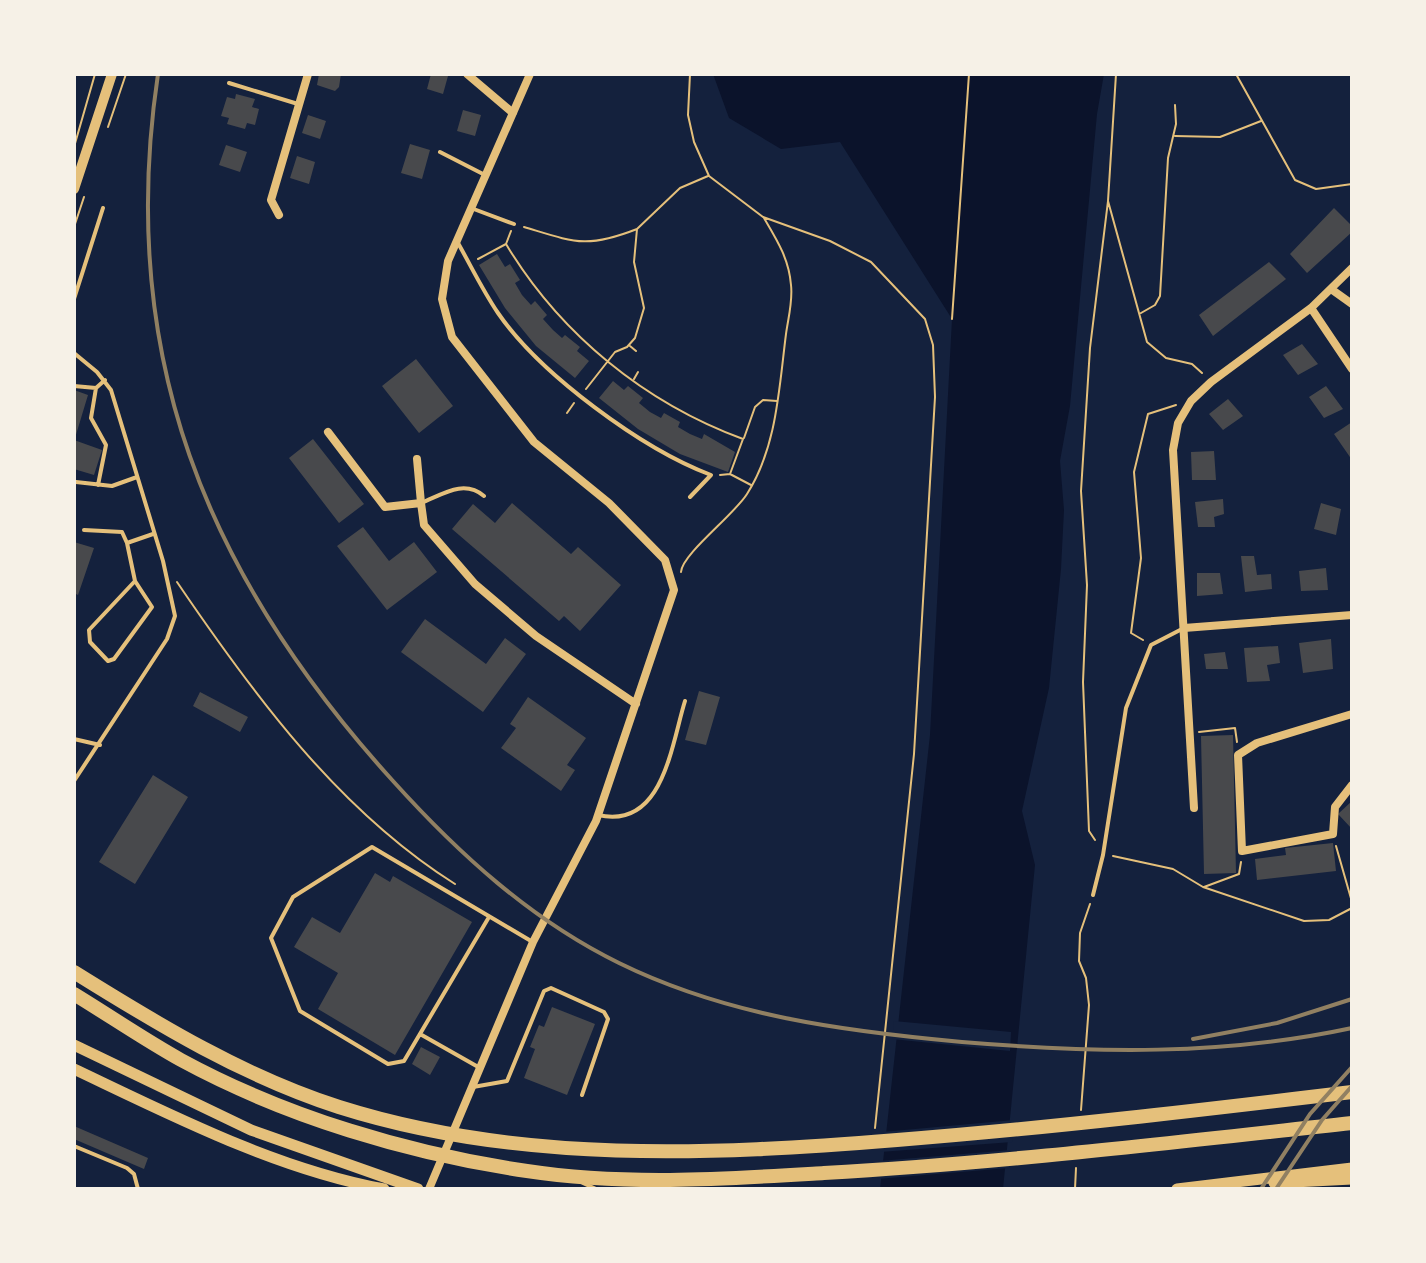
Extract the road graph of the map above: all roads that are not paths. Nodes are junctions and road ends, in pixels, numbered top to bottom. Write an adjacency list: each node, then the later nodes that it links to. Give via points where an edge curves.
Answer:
1 (112, 74): 10 (street)
2 (308, 74): 6 (street)
3 (467, 74): 7 (street)
4 (530, 74): 7 (street)
5 (229, 83): 6 (lane)
6 (298, 104): 13 (street, via 271,200)
7 (513, 113): 9 (street)
8 (440, 152): 9 (lane)
9 (486, 175): 12 (street)
10 (74, 189)
11 (103, 208): 18 (lane)
12 (471, 208): 14 (lane); 15 (street)
13 (279, 215)
14 (514, 224)
15 (457, 241): 32 (lane, via 499,314 523,343 634,437 711,475); 41 (street, via 442,299 452,337 534,442 609,503 665,560 674,590)
16 (1352, 268): 17 (street)
17 (1331, 289): 19 (street); 20 (street)
18 (74, 299)
19 (1352, 304)
20 (1311, 308): 22 (street); 39 (street, via 1211,382 1178,423 1173,450)
21 (74, 353): 23 (lane)
22 (1352, 369)
23 (105, 380): 25 (lane); 28 (lane)
24 (74, 386): 25 (lane)
25 (96, 388): 30 (lane, via 91,418 106,445)
26 (328, 432): 33 (street, via 385,507)
27 (417, 459): 33 (street)
28 (137, 477): 30 (lane); 35 (lane)
29 (76, 482): 30 (lane)
30 (98, 485)
31 (484, 496): 33 (lane, via 473,487 462,487)
32 (690, 497)
33 (421, 503): 41 (street, via 424,525 475,584 536,636)
34 (84, 530): 36 (lane, via 122,532)
35 (153, 534): 36 (lane); 44 (lane, via 175,616 167,639)
36 (127, 543): 37 (lane)
37 (135, 581): 37 (lane, via 152,607 108,661 90,642 89,630)
38 (1352, 615): 39 (street)
39 (1184, 628): 47 (street); 49 (lane, via 1151,645 1126,708)
40 (685, 701): 48 (lane, via 658,790 640,809 621,818)
41 (636, 704): 48 (street)
42 (1352, 714): 46 (street, via 1257,743 1238,755 1242,851 1333,834 1335,807)
43 (74, 739): 44 (lane)
44 (100, 745): 45 (lane)
45 (74, 781)
46 (1352, 785)
47 (1194, 808)
48 (598, 815): 51 (street)
49 (1093, 895)
50 (489, 917): 51 (lane); 54 (lane); 54 (lane, via 372,847 293,897 271,938 300,1011 388,1064 404,1061)
51 (533, 942): 56 (street)
52 (74, 972): 59 (highway, via 189,1043 281,1086 381,1119 479,1139 646,1152 754,1149 1060,1126)
53 (74, 994): 64 (highway, via 182,1060 275,1104 379,1138 475,1161)
54 (420, 1034): 56 (lane)
55 (74, 1045): 69 (main road, via 251,1130)
56 (480, 1068): 58 (street)
57 (74, 1069): 68 (main road, via 223,1137)
58 (471, 1088): 60 (lane, via 507,1081 544,991 551,988 604,1012 608,1019); 70 (street)
59 (1352, 1092)
60 (582, 1095)
61 (1352, 1123): 64 (highway, via 992,1161 749,1178 651,1181)
62 (74, 1146): 67 (lane, via 127,1168)
63 (1352, 1168): 66 (main road)
64 (567, 1175): 71 (lane)
65 (1352, 1179): 66 (main road)
66 (1225, 1184): 72 (main road)
67 (138, 1189)
68 (384, 1189)
69 (418, 1189)
70 (429, 1189)
71 (596, 1189)
72 (1177, 1189)

